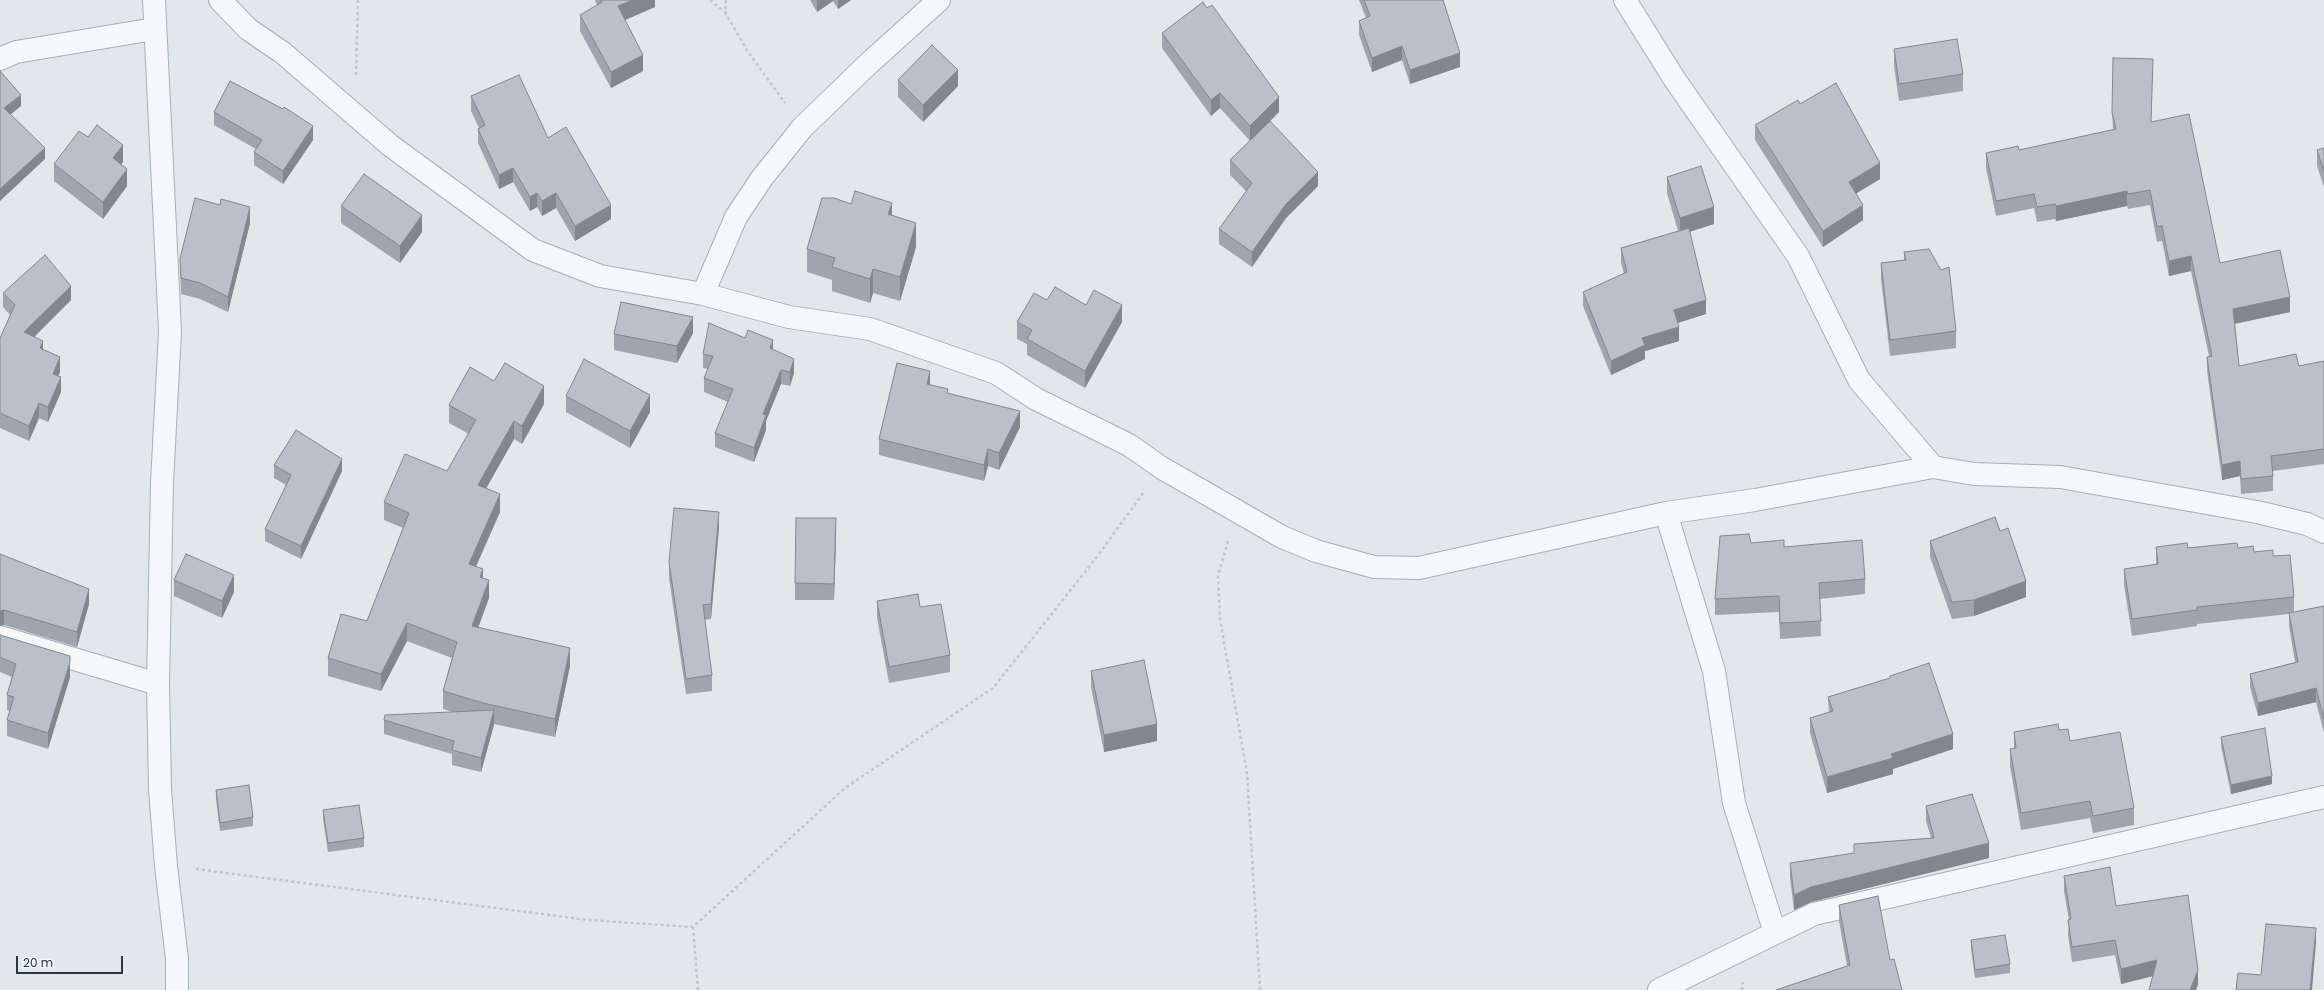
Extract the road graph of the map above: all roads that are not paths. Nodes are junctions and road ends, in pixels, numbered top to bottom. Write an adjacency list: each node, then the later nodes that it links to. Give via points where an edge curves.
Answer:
1 (154, 0): 5 (street)
2 (220, 0): 7 (street, via 248,29 283,53 397,150 533,250 600,276)
3 (939, 0): 7 (street, via 802,128 762,178 736,217)
4 (1625, 0): 8 (street, via 1674,80 1798,256 1858,380)
5 (154, 29): 6 (street, via 16,52); 12 (street, via 170,331 162,483)
6 (0, 59)
7 (703, 294): 9 (street, via 789,317 870,329 996,373 1036,399 1129,446 1162,468 1282,537 1316,551 1374,567 1419,568)
8 (1933, 467): 9 (street, via 1755,500); 10 (street, via 1974,474 2060,477 2257,512 2307,524)
9 (1666, 513): 14 (street, via 1714,671 1734,803)
10 (2324, 532)
11 (0, 637): 12 (street)
12 (158, 684): 15 (street, via 160,789 177,959)
13 (2324, 797): 14 (street, via 1814,914)
14 (1775, 933): 16 (street)
15 (177, 990)
16 (1659, 990)

